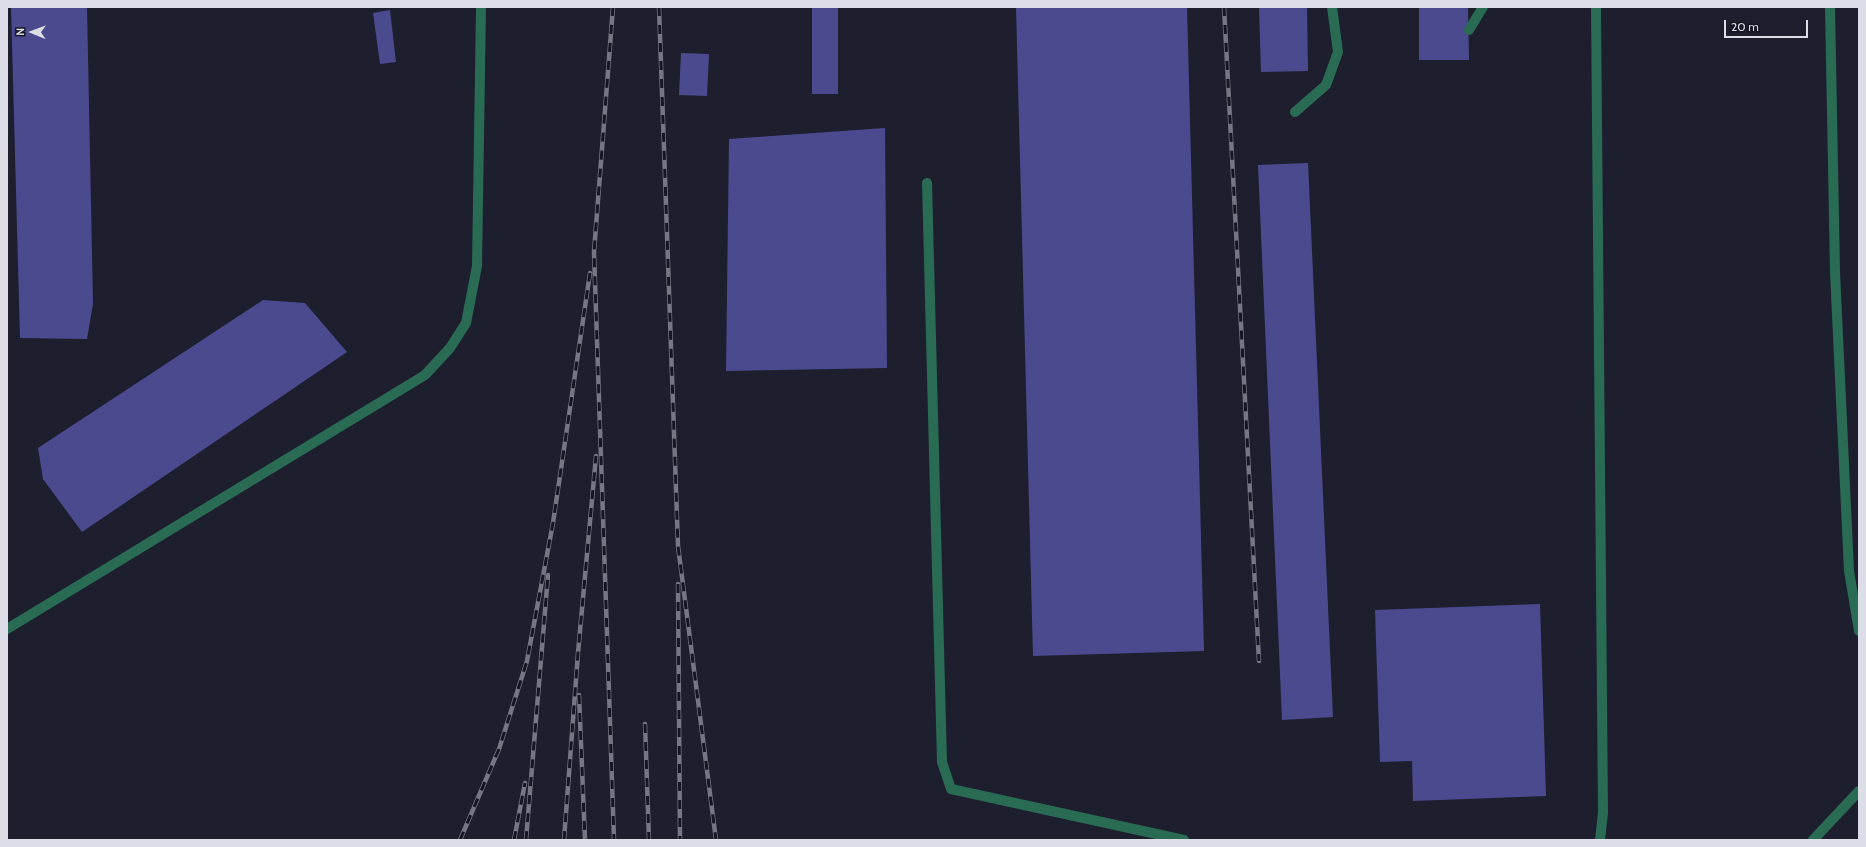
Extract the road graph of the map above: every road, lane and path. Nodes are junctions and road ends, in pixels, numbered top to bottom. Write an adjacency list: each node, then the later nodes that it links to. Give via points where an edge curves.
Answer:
1 (481, 7): 9 (street, via 477,266 466,323 450,348 425,375)
2 (1332, 7): 7 (street, via 1338,52 1326,86)
3 (1483, 7): 6 (street)
4 (1596, 7): 13 (street, via 1603,813)
5 (1830, 7): 10 (street, via 1835,280 1849,571)
6 (1469, 30)
7 (1295, 112)
8 (927, 183): 12 (street, via 942,762 951,789)
9 (7, 630)
10 (1859, 631)
11 (1859, 791): 14 (street)
12 (1184, 840)
13 (1600, 840)
14 (1813, 840)

